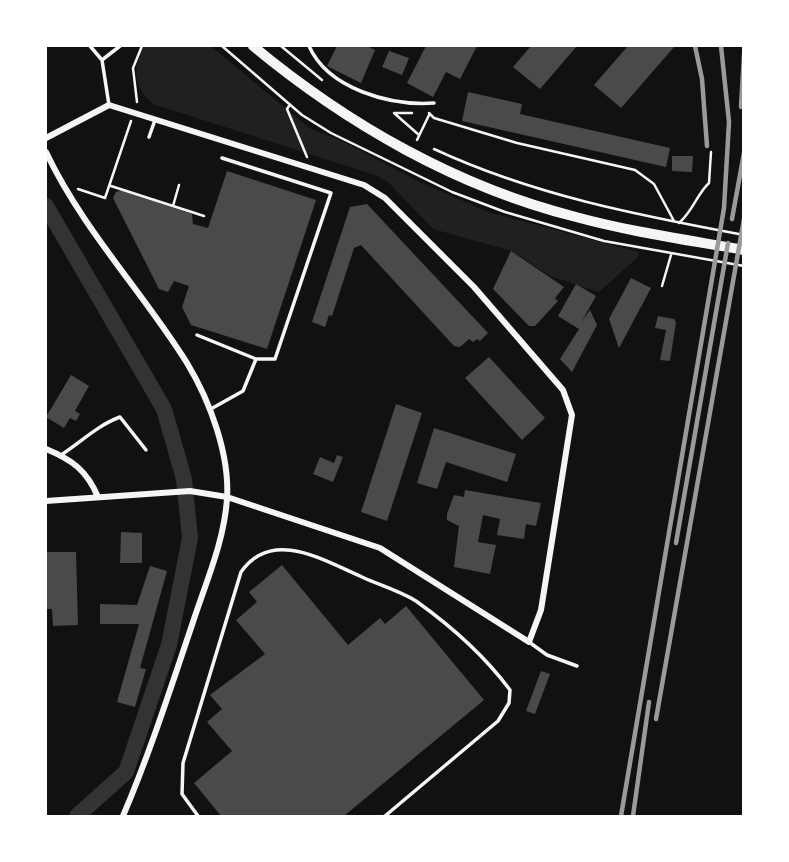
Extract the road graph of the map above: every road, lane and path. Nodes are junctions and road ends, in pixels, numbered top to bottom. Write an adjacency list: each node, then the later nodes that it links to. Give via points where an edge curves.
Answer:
1 (90, 46): 7 (lane)
2 (120, 46): 7 (lane)
3 (142, 46): 9 (path, via 133,68)
4 (253, 46): 34 (main road, via 322,97 442,169 530,204 606,225)
5 (281, 46): 8 (path)
6 (309, 46): 10 (lane, via 318,63 337,80 360,90)
7 (102, 60): 12 (lane)
8 (331, 88)
9 (138, 102)
10 (425, 103): 11 (lane); 15 (path)
11 (434, 103)
12 (109, 105): 16 (street); 21 (street)
13 (289, 106): 26 (path, via 308,159)
14 (414, 113): 19 (path, via 394,113)
15 (430, 114): 19 (path); 24 (path, via 517,143 635,170 654,184 677,225 709,183)
16 (156, 118): 20 (lane); 26 (street)
17 (131, 121): 28 (path)
18 (408, 135): 22 (path)
19 (419, 135): 22 (path)
20 (149, 137)
21 (46, 138)
22 (416, 140): 32 (path, via 501,178 608,209)
23 (46, 152): 40 (street, via 84,221 188,364)
24 (711, 152)
25 (222, 158): 39 (lane, via 331,193 275,359)
26 (305, 167): 47 (street, via 363,185 385,198 474,287 563,390 572,415 541,610)
27 (180, 185): 30 (path)
28 (109, 186): 29 (path, via 105,198); 30 (path)
29 (75, 188)
30 (173, 206): 31 (path)
31 (204, 216)
32 (744, 235)
33 (604, 241): 36 (path)
34 (744, 250)
35 (671, 251): 37 (path)
36 (744, 267)
37 (662, 286)
38 (197, 335): 39 (lane)
39 (256, 359): 40 (lane, via 243,391)
40 (209, 410): 45 (street, via 224,464)
41 (46, 449): 43 (street)
42 (146, 450): 43 (lane, via 120,417 101,424)
43 (61, 455): 44 (street, via 89,476)
44 (98, 497): 45 (street, via 190,491); 46 (street)
45 (227, 497): 47 (street, via 380,548); 49 (street, via 221,538)
46 (46, 501)
47 (529, 642): 48 (lane, via 547,655)
48 (577, 666)
49 (123, 817)
50 (198, 817): 51 (lane, via 182,794 183,763 241,572 251,557 285,549 310,554 413,599 493,667 510,690 509,703 498,721)
51 (385, 817)

